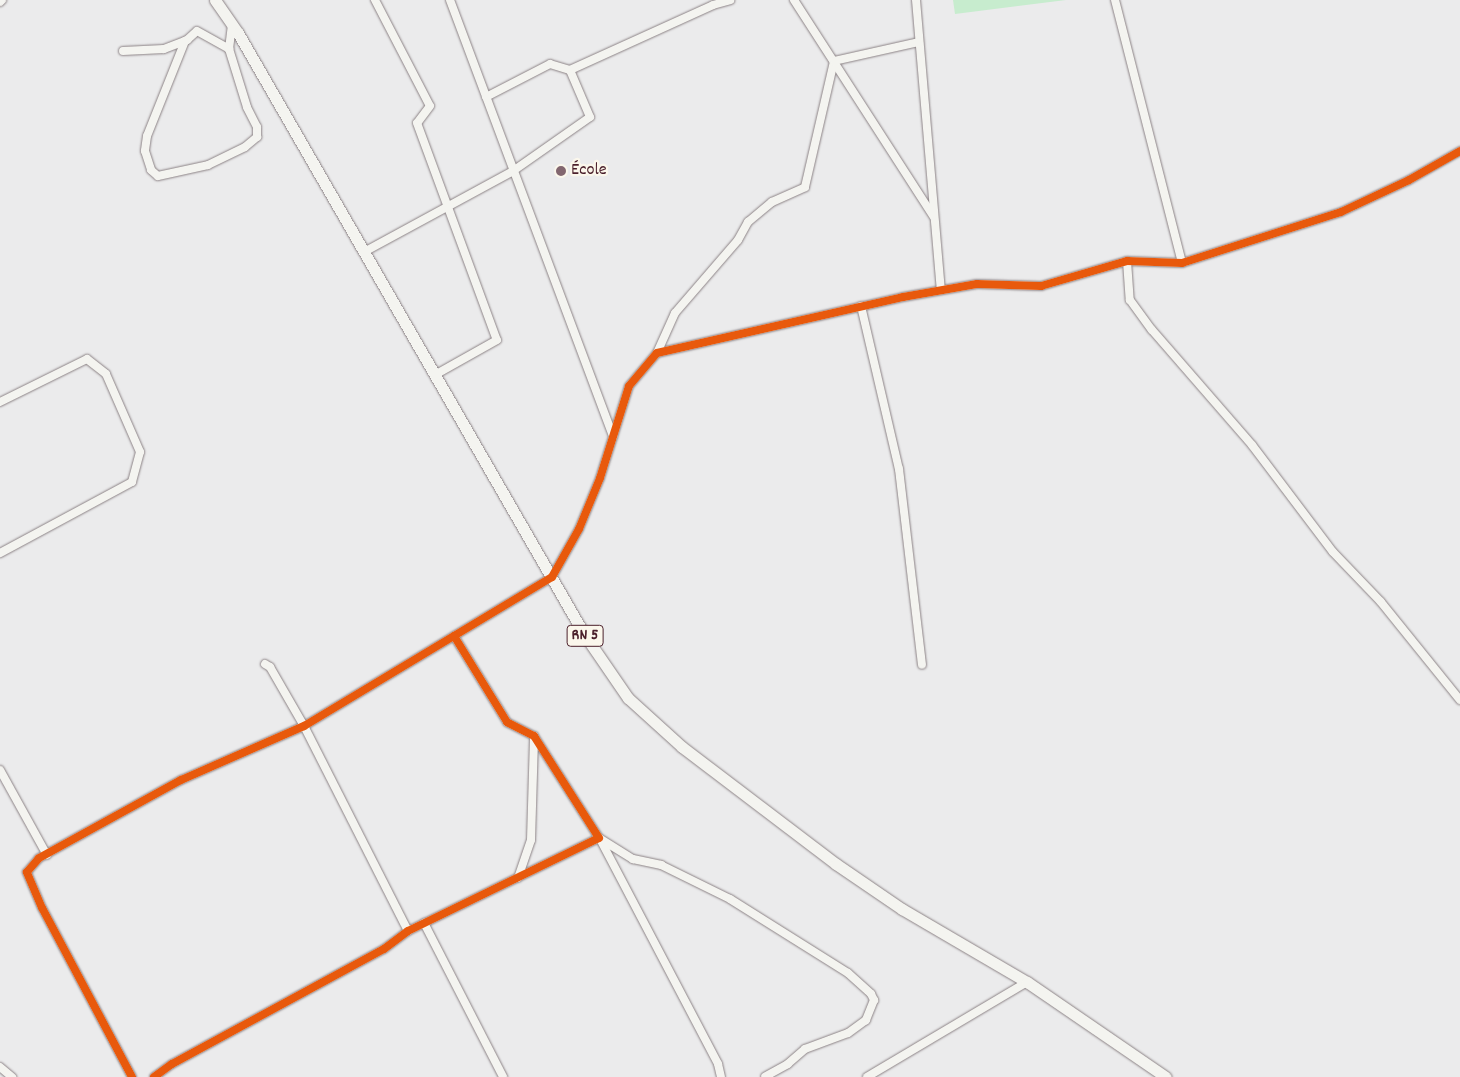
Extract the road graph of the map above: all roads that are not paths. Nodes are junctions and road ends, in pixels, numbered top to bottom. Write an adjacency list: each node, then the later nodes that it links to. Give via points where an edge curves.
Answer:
1 (215, 0): 9 (main road, RN 5)
2 (375, 0): 19 (street, via 430,106 417,123)
3 (450, 0): 16 (street)
4 (730, 0): 8 (street)
5 (794, 0): 14 (street)
6 (916, 0): 11 (street)
7 (1115, 0): 23 (street)
8 (711, 2): 15 (street)
9 (232, 25): 12 (street); 21 (main road, RN 5)
10 (185, 41): 12 (street, via 197,31); 12 (street, via 147,136 146,151 151,170 158,176 208,165 245,147 257,137 257,127 247,107); 13 (street, via 164,49)
11 (919, 42): 14 (street); 20 (street)
12 (229, 49)
13 (123, 52)
14 (834, 61): 20 (street); 26 (street, via 805,187 772,202 748,222 738,240 675,313)
15 (570, 70): 16 (street, via 550,64); 18 (street, via 590,117)
16 (486, 97): 18 (street)
17 (1460, 150): 23 (street, via 1409,180 1341,212)
18 (513, 171): 19 (street); 29 (street)
19 (448, 206): 21 (street); 27 (street, via 497,340)
20 (935, 218): 24 (street)
21 (364, 252): 27 (main road, RN 5)
22 (1127, 261): 23 (street); 24 (street, via 1041,286 977,284); 35 (street, via 1130,300 1152,330 1252,445 1333,552 1382,602)
23 (1182, 263)
24 (941, 290): 25 (street)
25 (861, 306): 26 (street); 34 (street, via 899,469)
26 (657, 353): 29 (street, via 629,386)
27 (436, 375): 31 (main road, RN 5)
28 (0, 402): 30 (street, via 88,359 106,374 140,452 132,482)
29 (613, 437): 31 (street, via 579,529)
30 (0, 553)
31 (552, 577): 32 (street); 44 (main road, RN 5, via 614,680 639,710 682,747 856,878)
32 (454, 636): 36 (street); 37 (street, via 507,722)
33 (265, 664): 36 (street)
34 (922, 665)
35 (1460, 700)
36 (304, 726): 40 (street, via 181,780); 43 (street)
37 (534, 736): 39 (street); 41 (street, via 531,840)
38 (0, 770): 40 (street)
39 (599, 838): 41 (street); 50 (street, via 718,1064); 51 (street, via 632,859 661,865 730,899 848,973 870,994 874,1000 866,1020 848,1033 805,1049 788,1064)
40 (47, 856): 47 (street, via 39,858 27,872 47,917)
41 (518, 878): 42 (street)
42 (424, 923): 43 (street); 49 (street)
43 (408, 931): 48 (street, via 384,949 172,1064)
44 (1027, 982): 52 (street); 53 (main road, RN 5)
45 (0, 1067): 46 (street)
46 (12, 1077)
47 (132, 1077)
48 (154, 1077)
49 (504, 1077)
50 (720, 1077)
51 (765, 1077)
52 (867, 1077)
53 (1166, 1077)

